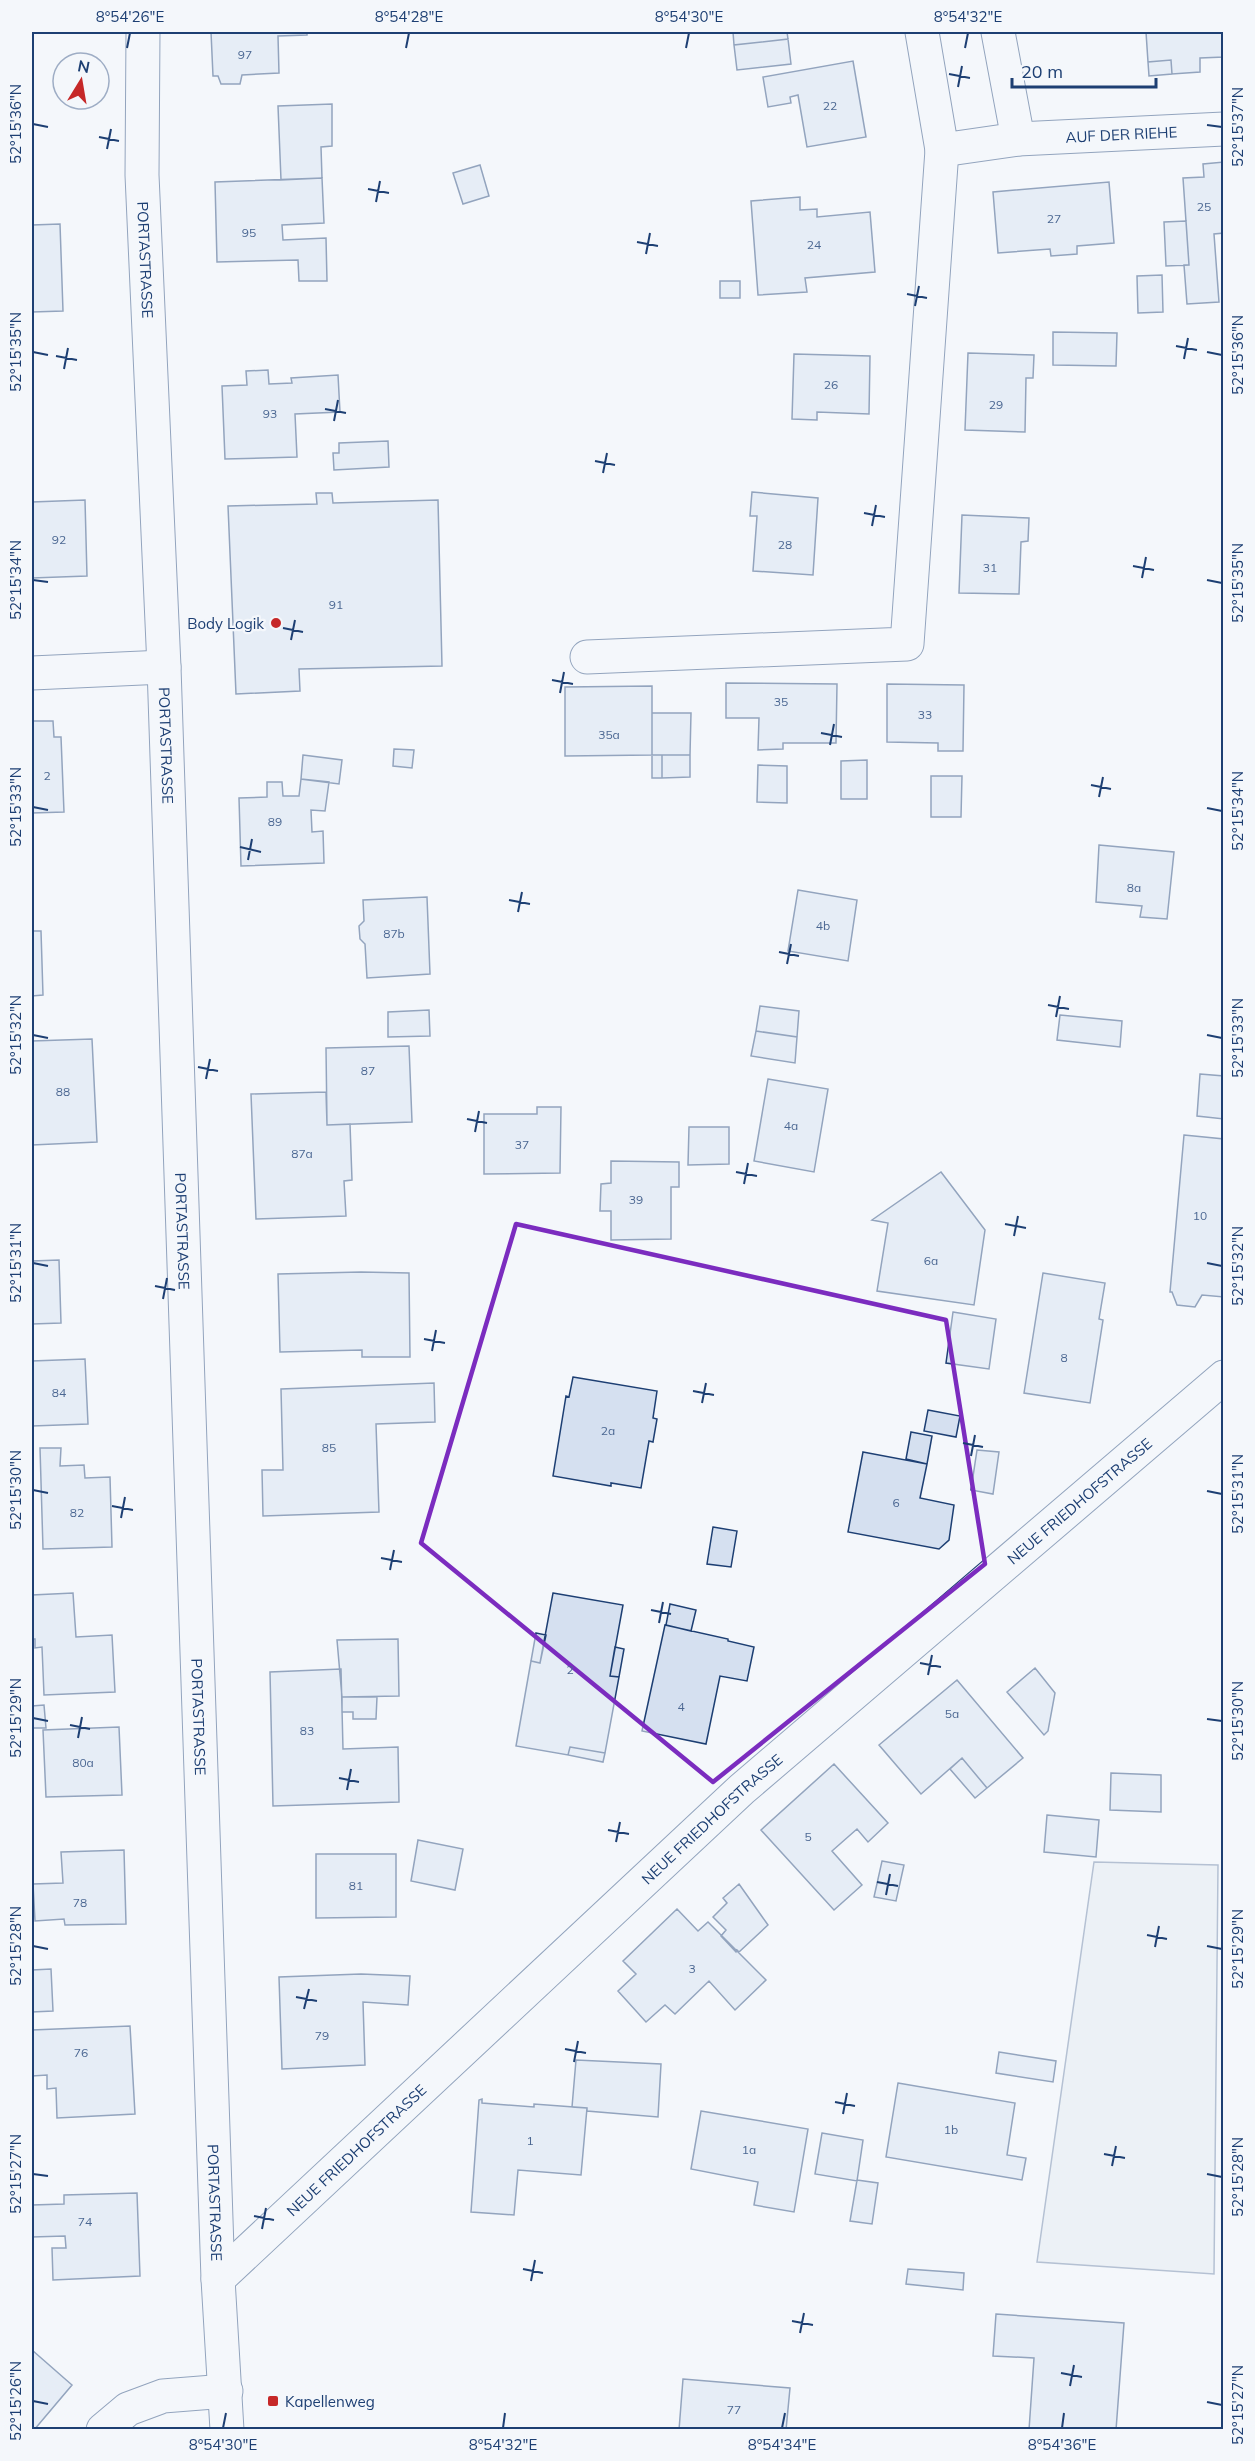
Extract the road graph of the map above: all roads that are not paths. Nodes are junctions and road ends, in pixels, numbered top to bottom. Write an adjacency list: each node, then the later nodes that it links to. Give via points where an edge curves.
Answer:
1 (143, 32): 8 (street, PORTASTRASSE, via 142,175)
2 (922, 32): 6 (street)
3 (998, 32): 5 (street)
4 (1224, 129): 5 (street, AUF DER RIEHE)
5 (1018, 139): 6 (street, AUF DER RIEHE)
6 (942, 150): 7 (street, via 907,644)
7 (587, 657)
8 (164, 667): 9 (street); 11 (street, PORTASTRASSE)
9 (32, 673)
10 (1224, 1377): 11 (street, NEUE FRIEDHOFSTRASSE, via 742,1789)
11 (218, 2279): 12 (street, PORTASTRASSE)
12 (226, 2391): 13 (street, via 163,2396 128,2409); 14 (street, PORTASTRASSE)
13 (103, 2430)
14 (227, 2430)

